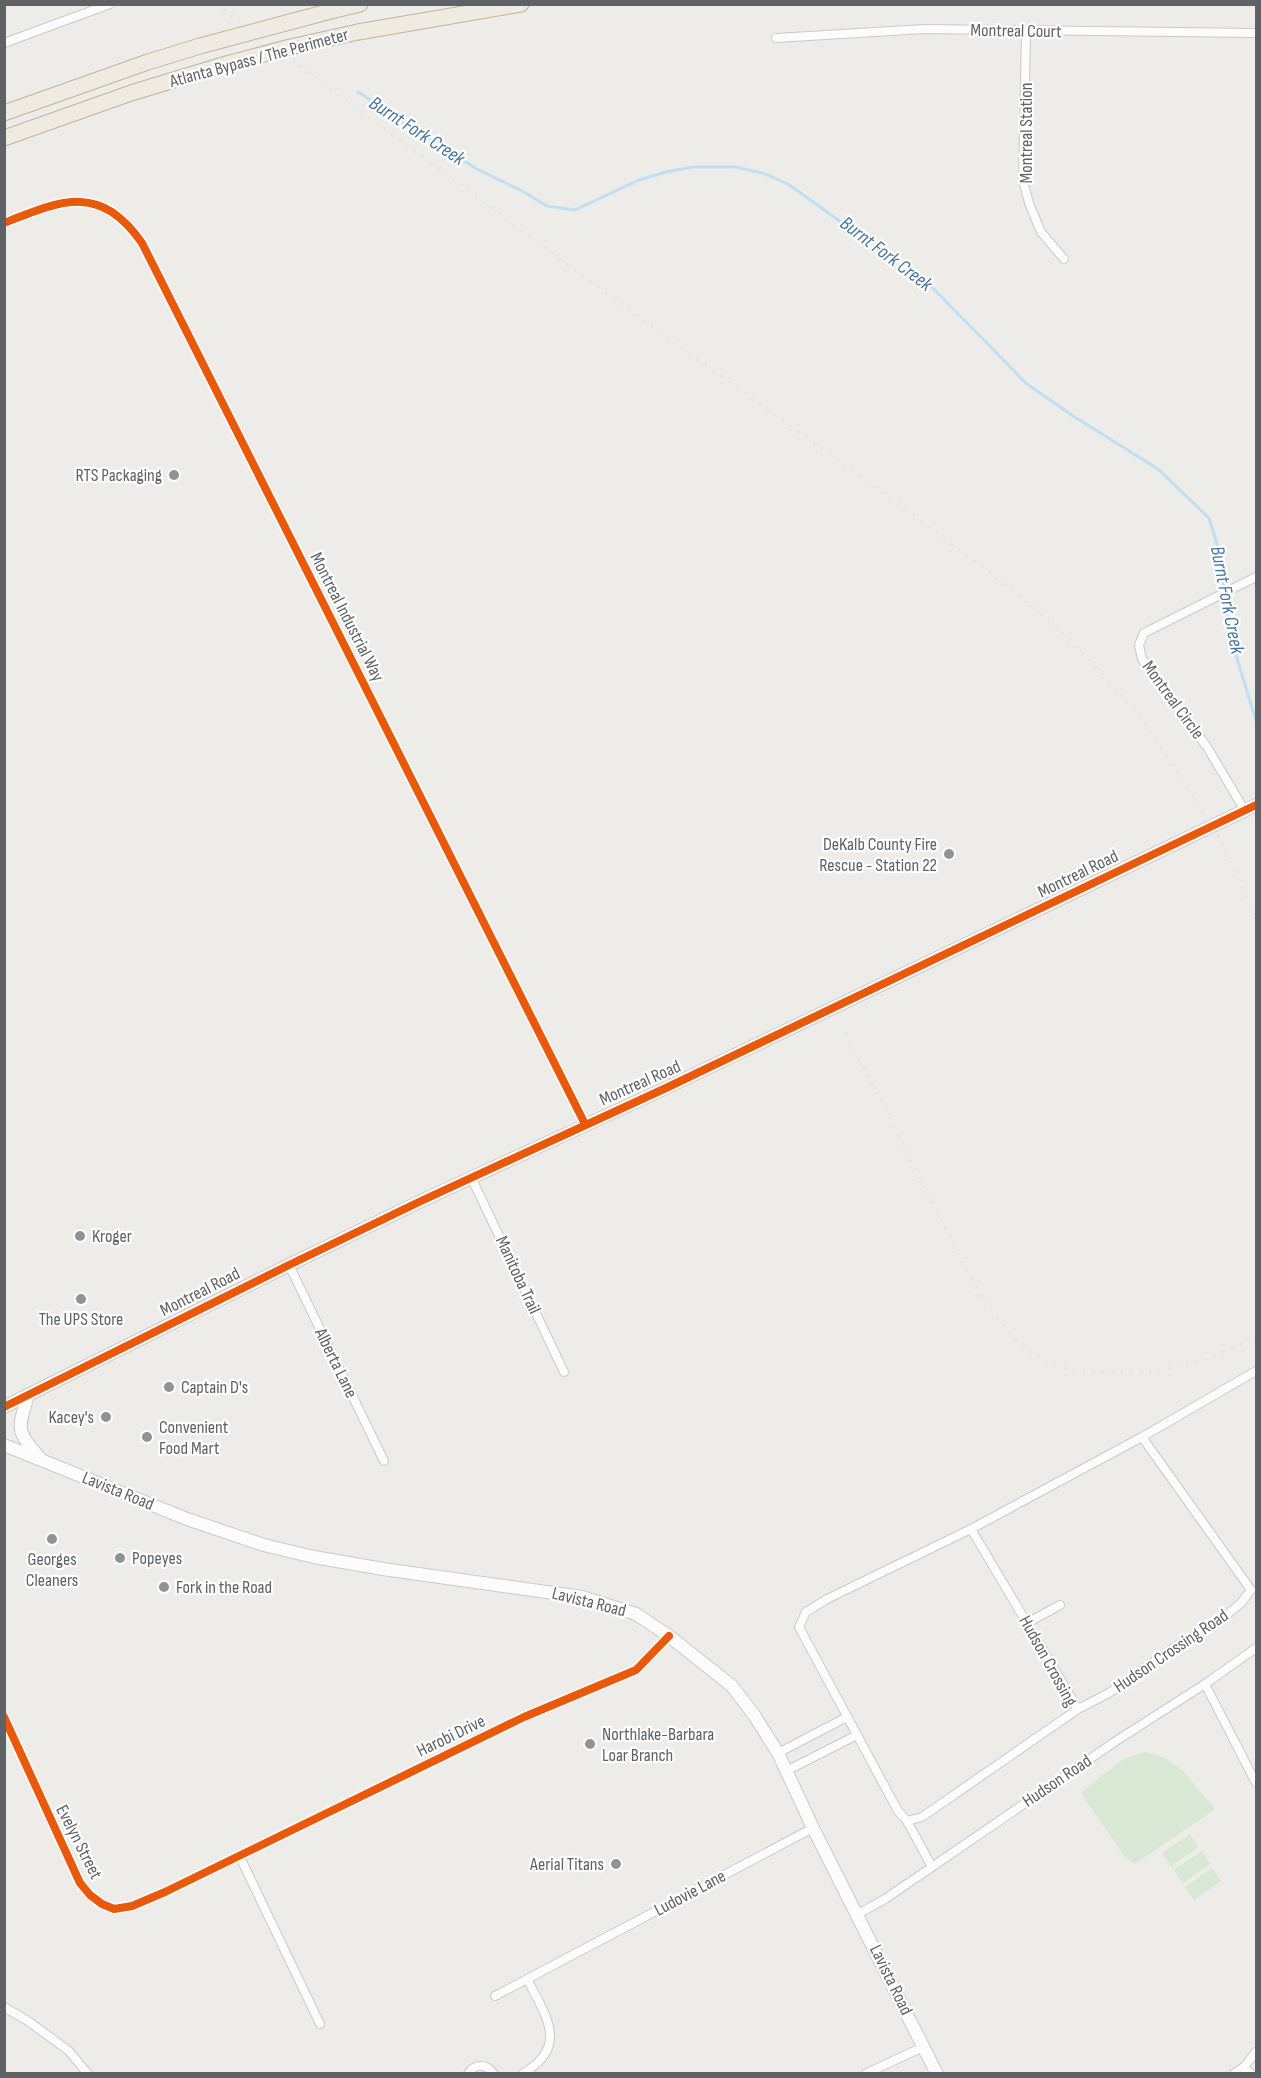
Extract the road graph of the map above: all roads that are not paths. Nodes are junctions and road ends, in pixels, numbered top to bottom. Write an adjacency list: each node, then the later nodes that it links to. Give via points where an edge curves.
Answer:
1 (110, 4): 7 (street)
2 (360, 4): 8 (highway, Atlanta Bypass / The Perimeter, bridge, via 200,46)
3 (521, 4): 9 (highway, Atlanta Bypass / The Perimeter, bridge, via 281,49 131,93)
4 (1026, 32): 5 (street, Montreal Court); 6 (street, Montreal Court, via 924,29); 11 (street, Montreal Station, via 1023,181 1041,232)
5 (1257, 33)
6 (776, 38)
7 (4, 43)
8 (4, 113)
9 (4, 138)
10 (4, 223): 15 (street, Montreal Industrial Way, via 55,204 86,202 109,210 129,225 142,243)
11 (1064, 259)
12 (1257, 577): 14 (street, Montreal Circle, via 1144,633 1139,645 1147,668 1208,747)
13 (1257, 805): 14 (street, Montreal Road)
14 (1245, 811): 15 (street, Montreal Road)
15 (585, 1124): 16 (street, Montreal Road)
16 (471, 1177): 17 (street, Montreal Road); 19 (street, Manitoba Trail)
17 (289, 1265): 20 (street, Montreal Road); 25 (street, Alberta Lane)
18 (1257, 1371): 22 (street)
19 (564, 1372)
20 (28, 1395): 21 (street, Montreal Road); 24 (street, via 20,1431)
21 (4, 1407)
22 (1142, 1437): 26 (street); 27 (street, Hudson Crossing Road)
23 (4, 1445): 24 (street, Lavista Road)
24 (42, 1460): 30 (street, Lavista Road, via 187,1520 264,1545 373,1567 582,1597 636,1614)
25 (384, 1461)
26 (971, 1529): 29 (street, Hudson Crossing); 34 (street, via 806,1612 799,1627)
27 (1254, 1589): 33 (street, Hudson Crossing Road, via 1223,1618)
28 (1060, 1605): 29 (street)
29 (1027, 1623): 33 (street, Hudson Crossing)
30 (669, 1636): 37 (street, Lavista Road, via 732,1686); 42 (street, Harobi Drive, via 636,1670 524,1717)
31 (1257, 1648): 32 (street, Hudson Road)
32 (1205, 1684): 39 (street); 43 (street, Hudson Road)
33 (1078, 1709): 40 (street, Hudson Crossing, via 922,1817)
34 (847, 1717): 36 (street); 37 (street)
35 (4, 1718): 42 (street, Evelyn Street, via 81,1883 102,1904 114,1909 132,1906)
36 (857, 1735): 38 (street); 40 (street)
37 (778, 1753): 38 (street, Lavista Road)
38 (786, 1771): 41 (street, Lavista Road)
39 (1257, 1783)
40 (907, 1821): 43 (street)
41 (813, 1828): 44 (street, Lavista Road); 45 (street, Ludovie Lane)
42 (240, 1857): 48 (street)
43 (932, 1867): 44 (street, Hudson Road)
44 (858, 1914): 49 (street, Lavista Road)
45 (527, 1979): 46 (street, Ludovie Lane); 55 (street, via 551,2034 548,2050 537,2064)
46 (495, 1996)
47 (4, 2007): 52 (street, via 69,2051)
48 (320, 2024)
49 (923, 2047): 56 (street); 57 (street, Lavista Road)
50 (1257, 2052): 51 (street)
51 (1244, 2067): 58 (street); 59 (street)
52 (87, 2073)
53 (468, 2073): 54 (street, via 478,2066 488,2067)
54 (494, 2073)
55 (522, 2073)
56 (866, 2073)
57 (937, 2073)
58 (1233, 2073)
59 (1251, 2073)

